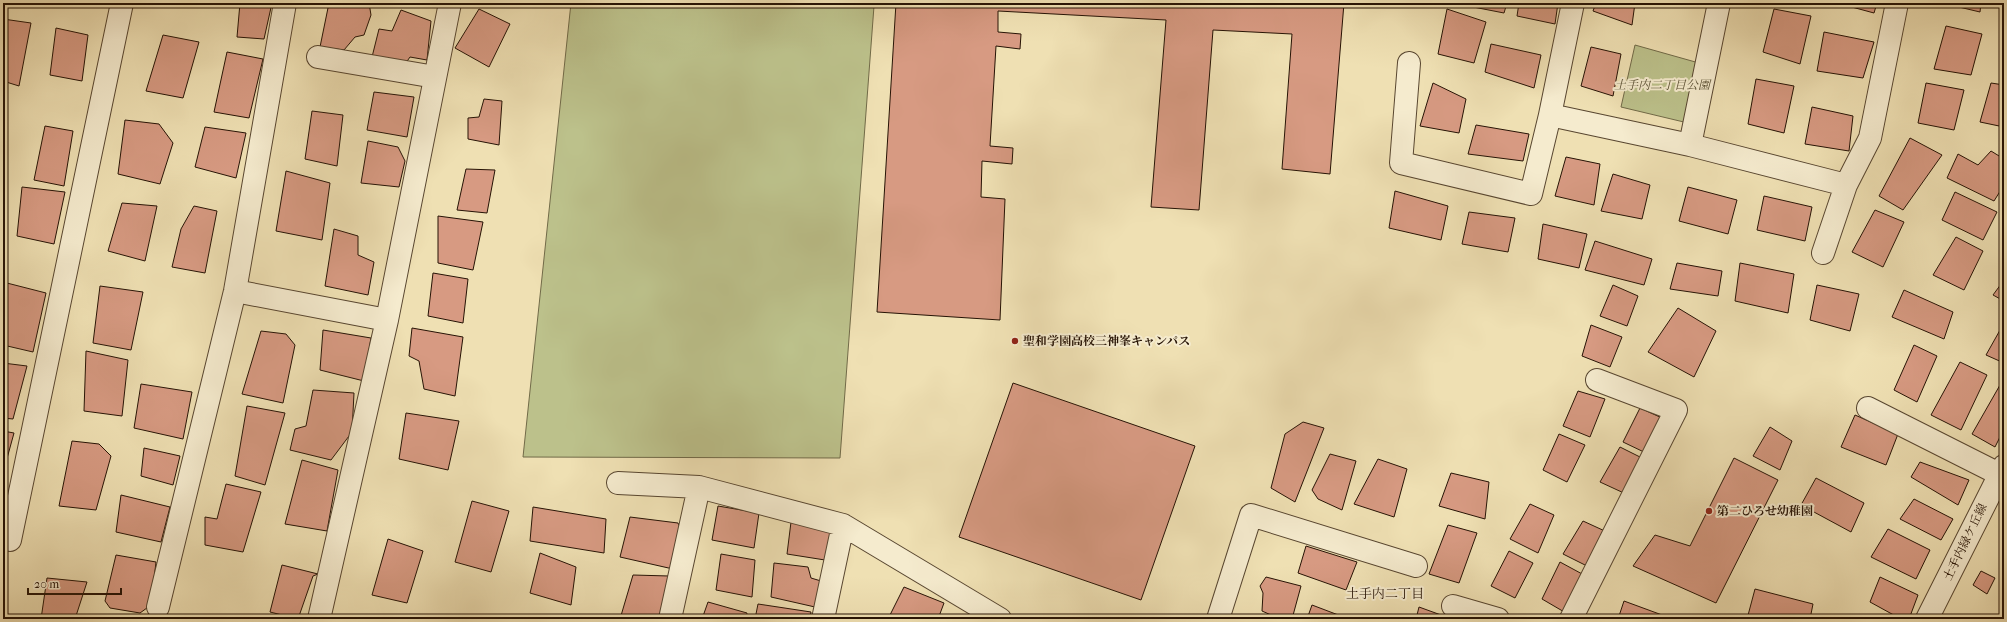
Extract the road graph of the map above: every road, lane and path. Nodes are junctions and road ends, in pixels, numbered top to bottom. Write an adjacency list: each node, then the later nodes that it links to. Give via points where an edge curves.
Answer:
1 (122, 3): 22 (street, via 10,540)
2 (285, 3): 14 (street)
3 (450, 3): 9 (street)
4 (1572, 3): 10 (street)
5 (1719, 3): 11 (street)
6 (1897, 3): 12 (street, via 1870,138)
7 (318, 57): 9 (street)
8 (1409, 63): 10 (street, via 1401,163 1531,194)
9 (435, 77): 15 (street)
10 (1550, 115): 11 (street)
11 (1690, 145): 12 (street)
12 (1846, 185): 13 (street)
13 (1823, 253)
14 (235, 292): 15 (street); 25 (street)
15 (387, 320): 26 (street)
16 (1597, 380): 32 (street, via 1676,410)
17 (1868, 408): 18 (street)
18 (2002, 470): 33 (street, 土手内緑ケ丘線)
19 (618, 483): 20 (street)
20 (699, 487): 21 (street); 27 (street)
21 (842, 524): 28 (street); 29 (street)
22 (3, 538)
23 (1416, 566): 30 (street, via 1251,515)
24 (1453, 606): 31 (street)
25 (158, 607)
26 (319, 619)
27 (670, 619)
28 (823, 619)
29 (1000, 619)
30 (1218, 619)
31 (1498, 619)
32 (1571, 619)
33 (1927, 619)

